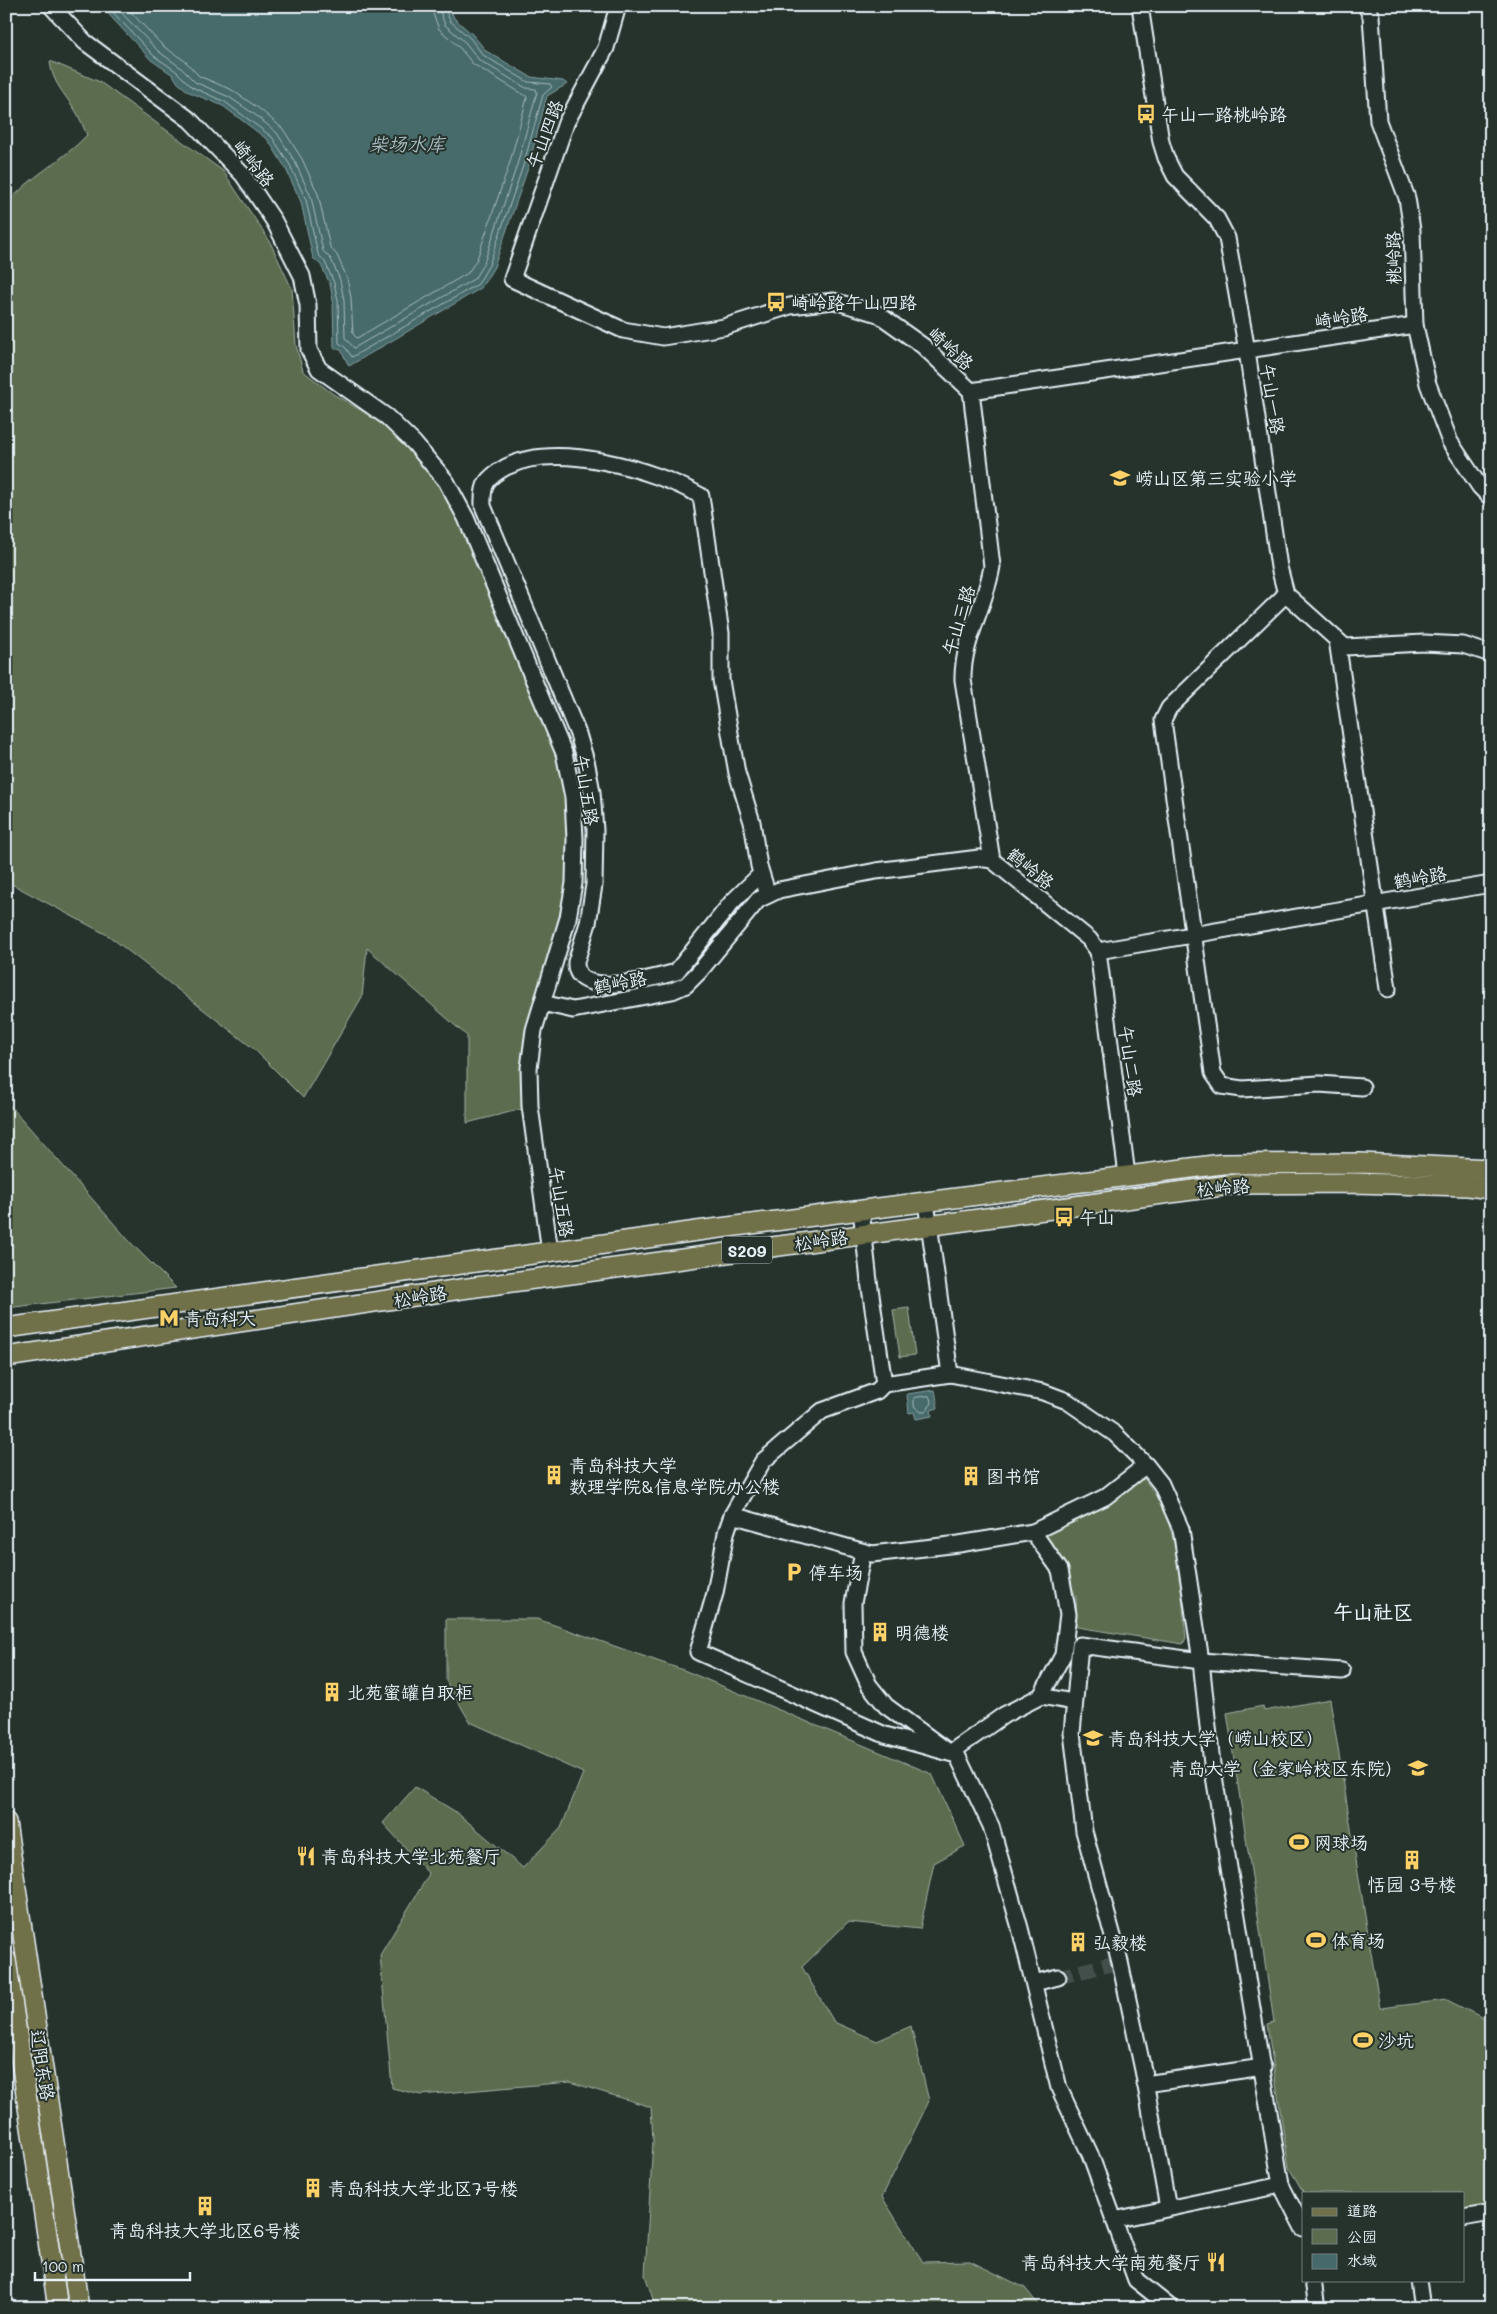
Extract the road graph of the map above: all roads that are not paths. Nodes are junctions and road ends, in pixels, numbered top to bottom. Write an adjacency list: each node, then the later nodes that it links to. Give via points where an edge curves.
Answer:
1 (51, 6): 9 (street, 崎岭路, via 85,42 190,120 243,175 274,220 302,276 308,305 309,350 319,369)
2 (618, 6): 5 (street, 午山四路, via 606,48 566,123)
3 (1140, 6): 7 (street, 午山一路, via 1161,142 1175,176 1217,219 1227,238)
4 (1366, 6): 6 (street, 桃岭路, via 1371,16 1378,121 1407,198 1412,230)
5 (512, 279): 8 (street, 崎岭路, via 623,330 663,337 724,328 790,306 834,301 878,314 924,346)
6 (1415, 324): 7 (street, 崎岭路); 10 (street, 桃岭路, via 1428,384 1450,442)
7 (1246, 351): 8 (street, 崎岭路); 11 (street, 午山一路, via 1279,568)
8 (971, 391): 14 (street, 午山三路, via 992,566 963,662 963,680)
9 (351, 392): 22 (street, 午山五路, via 387,417 446,481 466,518 564,753 573,797 574,883 568,918)
10 (1491, 498)
11 (1286, 594): 12 (street); 19 (street, via 1169,708 1163,720)
12 (1337, 640): 13 (street, via 1345,647 1424,643 1464,645); 18 (street)
13 (1491, 654)
14 (992, 860): 17 (street, 鹤岭路, via 979,858 876,871); 20 (street, 鹤岭路, via 1089,939)
15 (762, 874): 15 (street, via 732,745 722,680 721,633 701,496 678,483 630,468 577,458 540,456 492,474 482,489 483,506 578,734 592,792 596,830 594,885 588,923 578,950 576,969 580,977 591,984 604,985 676,972 732,902); 17 (street)
16 (1491, 884): 18 (street, 鹤岭路)
17 (768, 895): 22 (street, 鹤岭路, via 758,900 686,985 672,991 573,1010)
18 (1376, 904): 19 (street, 鹤岭路); 21 (street)
19 (1194, 934): 20 (street, 鹤岭路); 23 (street, via 1213,1073 1222,1086 1242,1089 1319,1084)
20 (1098, 951): 25 (street, 午山二路)
21 (1388, 989)
22 (542, 1003): 31 (street, 午山五路, via 534,1030 529,1068 530,1106)
23 (1362, 1086)
24 (1491, 1169): 25 (main road, 松岭路 / S209, via 1360,1163 1222,1164)
25 (1127, 1175): 27 (main road, 松岭路 / S209)
26 (1491, 1189): 29 (main road, 松岭路 / S209, via 1352,1183 1237,1184)
27 (926, 1202): 28 (main road, 松岭路 / S209); 29 (street)
28 (861, 1210): 30 (street); 31 (main road, 松岭路 / S209)
29 (929, 1227): 30 (main road, 松岭路 / S209); 34 (street)
30 (864, 1234): 33 (main road, 松岭路 / S209); 35 (street)
31 (550, 1252): 32 (main road, 松岭路 / S209)
32 (6, 1328)
33 (6, 1357)
34 (950, 1374): 35 (street); 36 (street, via 1043,1392 1067,1401 1115,1434)
35 (884, 1384): 37 (street, via 877,1391 822,1411 769,1455)
36 (1146, 1464): 38 (street, via 1106,1496); 40 (street, via 1161,1484 1181,1530)
37 (732, 1515): 39 (street); 44 (street, via 698,1652 885,1735)
38 (1034, 1532): 39 (street, via 959,1544 872,1554); 42 (street, via 1060,1570 1068,1614 1063,1655)
39 (863, 1552): 44 (street, via 854,1603 854,1652 869,1684 886,1706)
40 (1201, 1661): 41 (street); 43 (street, via 1080,1645); 49 (street, via 1212,1764)
41 (1342, 1671)
42 (1040, 1696): 43 (street); 44 (street, via 1004,1715)
43 (1073, 1702): 50 (street, via 1072,1733 1084,1830)
44 (950, 1753): 48 (street, via 957,1755 990,1826)
45 (6, 1822): 60 (main road, 辽阳东路)
46 (6, 1960): 59 (main road, 辽阳东路)
47 (1058, 1977): 48 (street)
48 (1034, 1983): 55 (street, via 1059,2088 1090,2154)
49 (1263, 2067): 50 (street); 51 (street)
50 (1145, 2084): 52 (street)
51 (1281, 2185): 52 (street); 56 (street)
52 (1168, 2208): 55 (street)
53 (1491, 2212): 54 (street)
54 (1464, 2218)
55 (1114, 2220): 61 (street, via 1136,2280)
56 (1302, 2226)
57 (1313, 2282): 62 (street)
58 (1418, 2282): 63 (street)
59 (58, 2308)
60 (79, 2308)
61 (1171, 2308)
62 (1317, 2308)
63 (1422, 2308)

